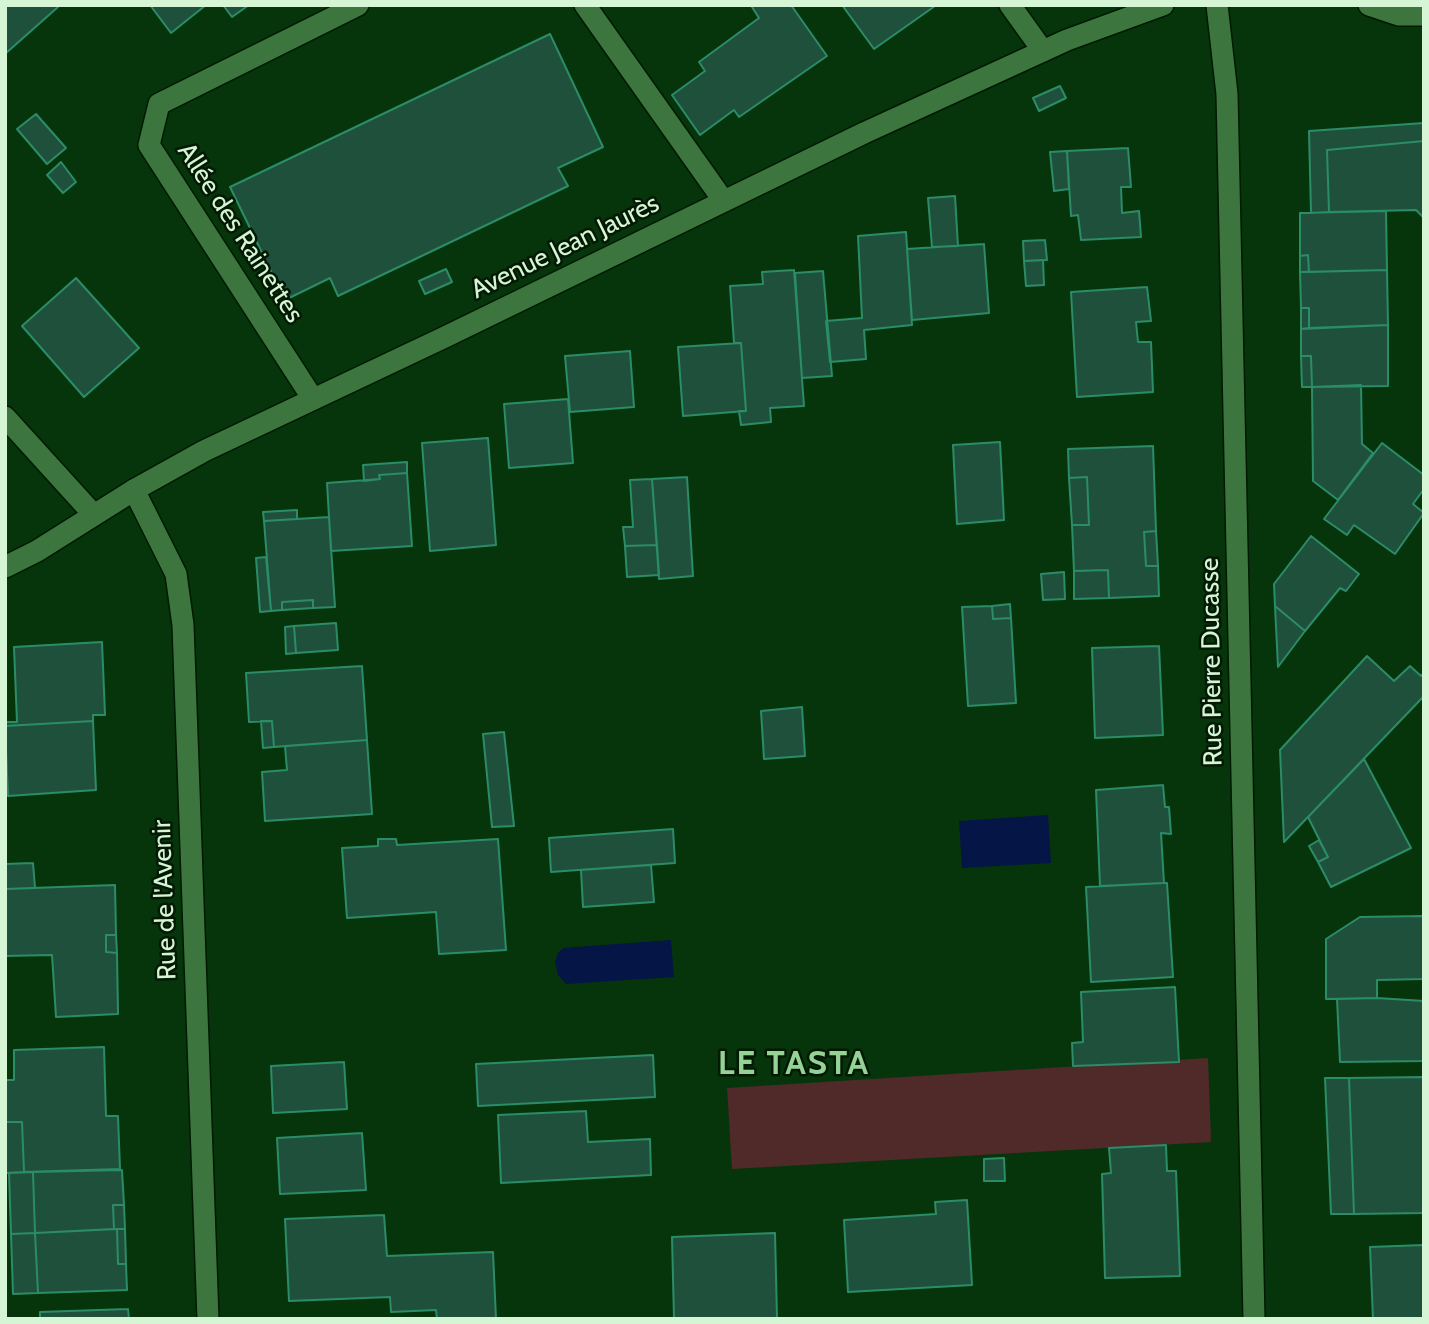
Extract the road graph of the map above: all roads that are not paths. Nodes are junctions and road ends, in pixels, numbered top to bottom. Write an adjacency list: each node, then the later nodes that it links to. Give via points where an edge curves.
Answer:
1 (358, 5): 10 (street, Allée des Rainettes, via 159,104 149,145)
2 (585, 5): 9 (street)
3 (1010, 5): 8 (street)
4 (1163, 5): 8 (street, Avenue Jean Jaurès)
5 (1217, 5): 16 (street, Rue Pierre Ducasse, via 1227,94)
6 (1369, 5): 7 (street, via 1399,15)
7 (1424, 15)
8 (1043, 51): 9 (street, Avenue Jean Jaurès)
9 (723, 200): 10 (street, Avenue Jean Jaurès)
10 (313, 399): 12 (street, Avenue Jean Jaurès)
11 (5, 417): 13 (street)
12 (134, 490): 13 (street, Avenue Jean Jaurès); 15 (street, Rue de l'Avenir, via 176,574 183,625)
13 (94, 515): 14 (street, Avenue Jean Jaurès)
14 (5, 567)
15 (208, 1319)
16 (1254, 1319)

